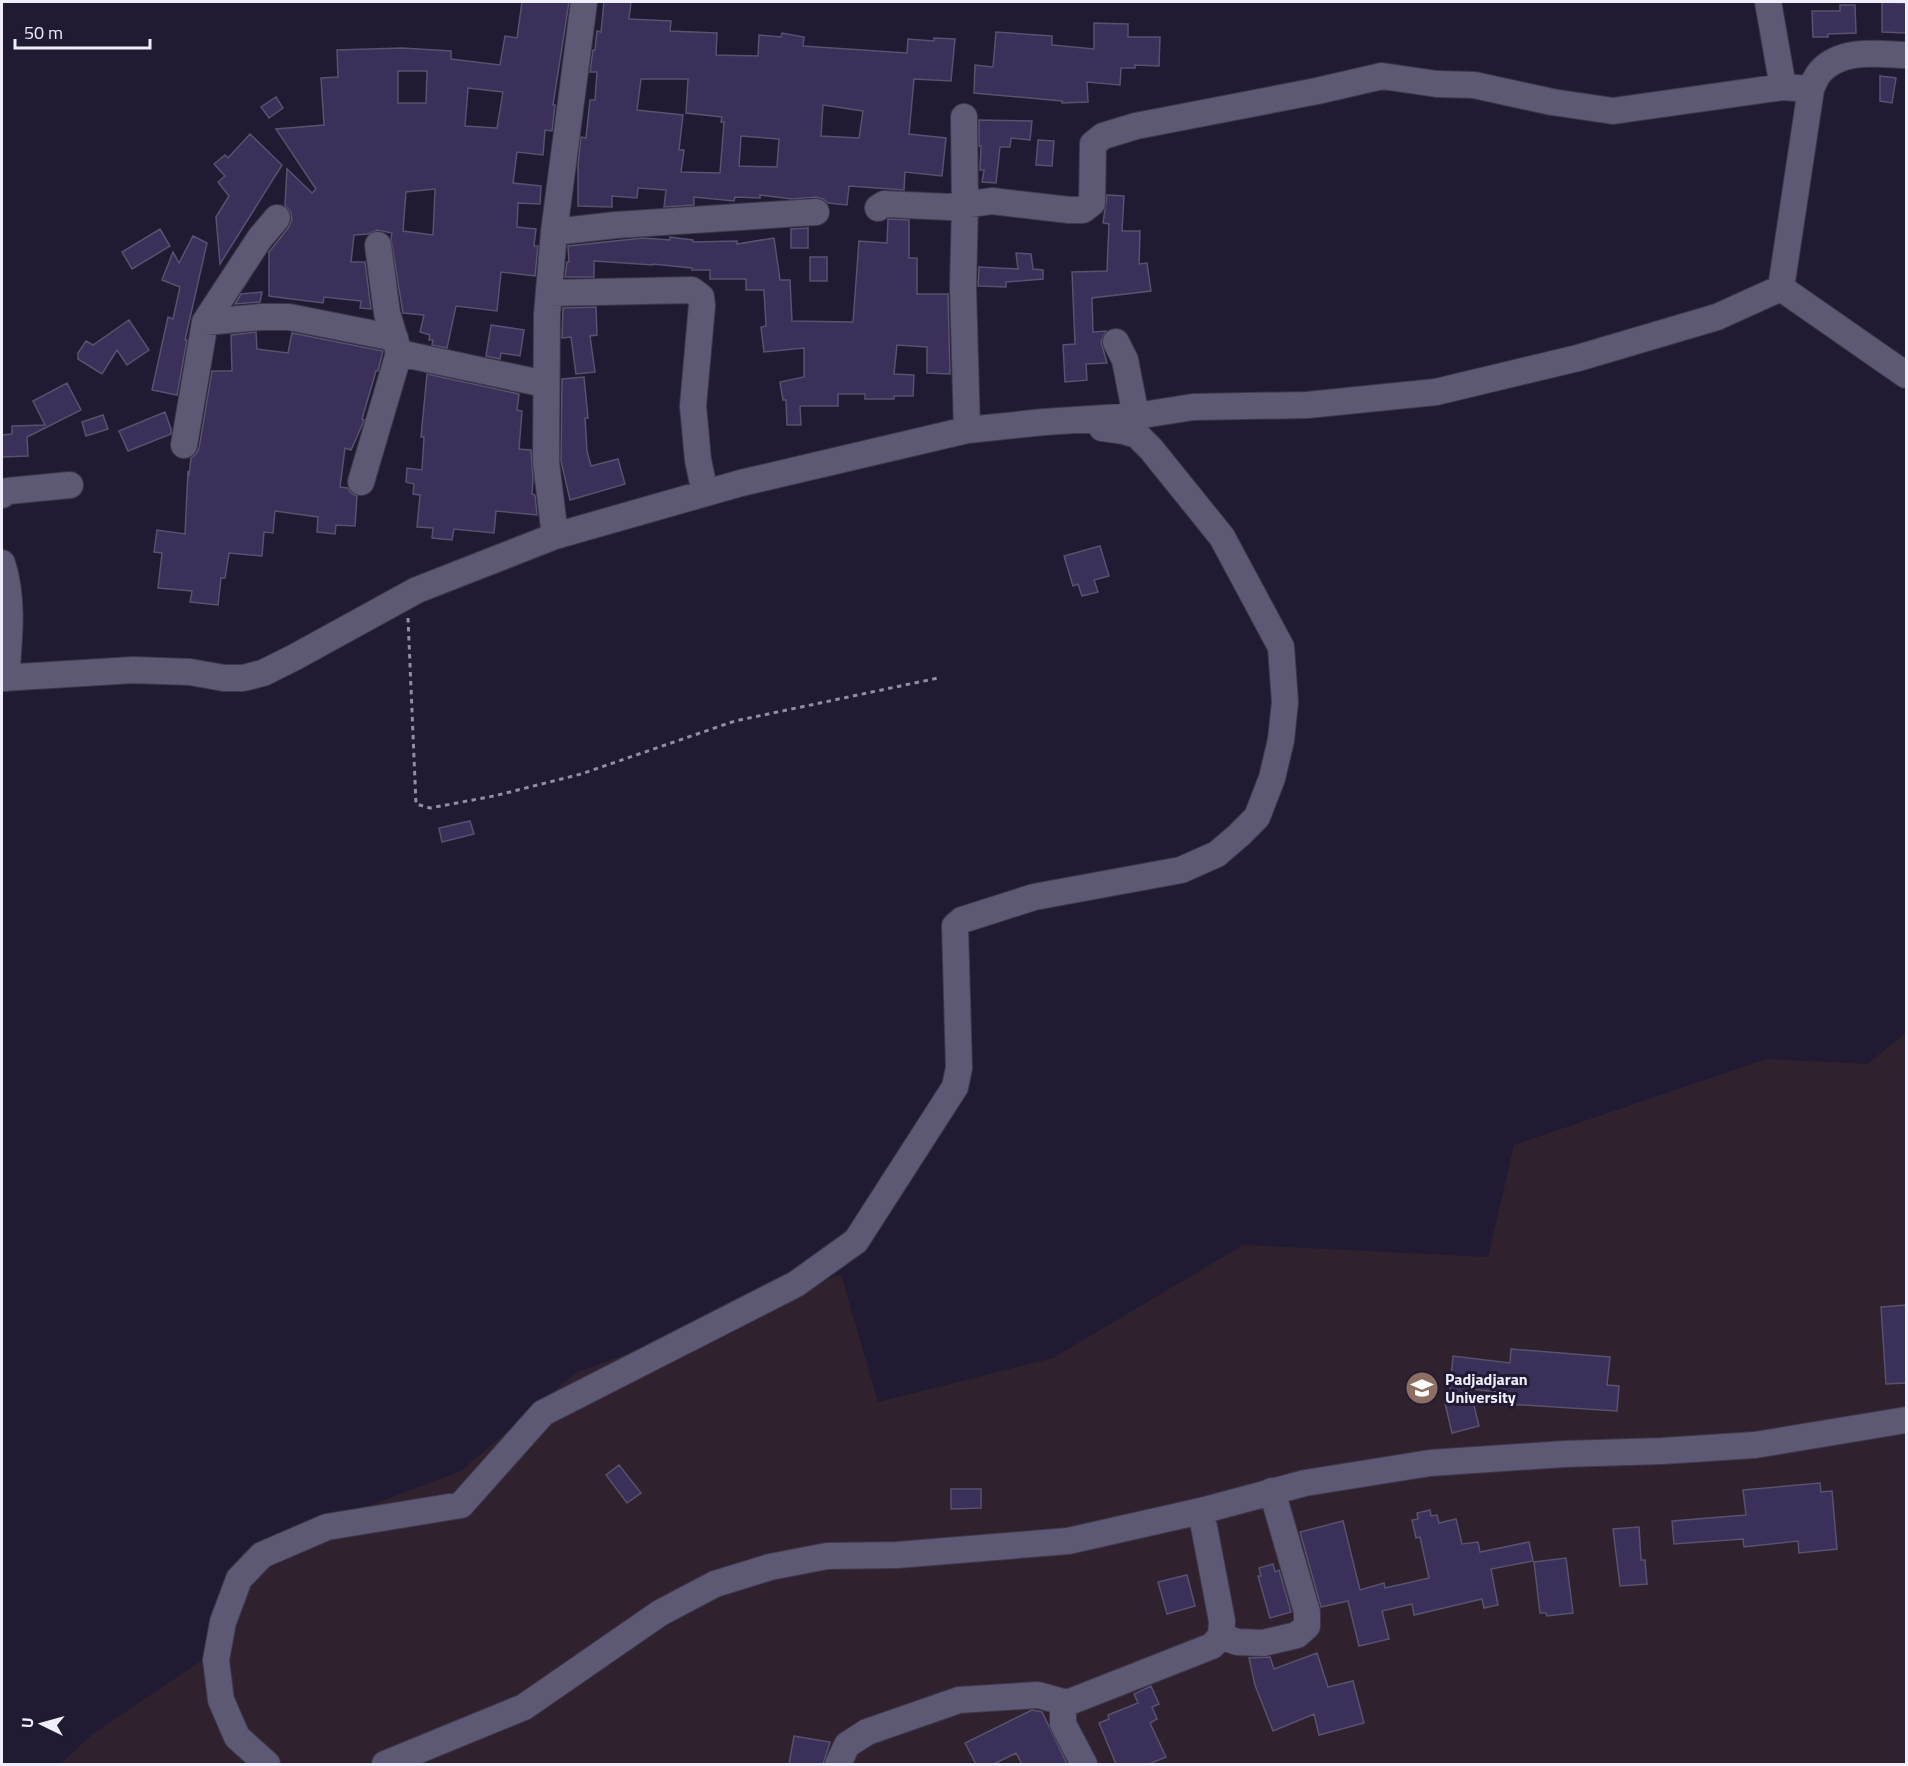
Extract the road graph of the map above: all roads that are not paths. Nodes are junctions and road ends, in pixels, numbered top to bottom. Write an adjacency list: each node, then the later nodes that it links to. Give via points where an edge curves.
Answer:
1 (584, 2): 11 (street)
2 (1768, 2): 4 (street)
3 (1906, 55): 5 (street, via 1862,53 1832,62 1819,74)
4 (1783, 87): 5 (street); 7 (street, via 1613,111 1474,85 1382,76 1103,136 1093,144 1092,202 1083,210 992,201)
5 (1811, 90): 13 (street)
6 (964, 117): 7 (street)
7 (965, 204): 8 (street, via 884,204); 22 (street)
8 (878, 208)
9 (816, 212): 11 (street)
10 (277, 218): 15 (street)
11 (554, 232): 14 (street)
12 (378, 245): 17 (street, via 387,313)
13 (1781, 288): 18 (street); 20 (street, via 1717,316 1610,349 1436,392 1306,405 1193,407)
14 (549, 293): 19 (street); 26 (street, via 692,290 701,297 693,406)
15 (205, 322): 17 (street, via 289,317); 23 (street)
16 (1116, 342): 20 (street, via 1125,360)
17 (397, 345): 19 (street); 24 (street)
18 (1906, 375)
19 (545, 384): 28 (street, via 546,462)
20 (1136, 416): 21 (street)
21 (1044, 422): 22 (street); 36 (street, via 1080,423 1137,435 1222,537 1281,647 1285,702 1281,740 1257,817 1218,854 1180,870 1034,897 962,920 955,926 955,1087 856,1241 796,1284 543,1413 460,1505 327,1527 262,1555 240,1579 223,1622 216,1660 221,1700 237,1737)
22 (967, 430): 26 (street)
23 (184, 445)
24 (361, 482)
25 (70, 485): 27 (street)
26 (705, 493): 28 (street)
27 (2, 495)
28 (555, 536): 30 (street, via 417,590 263,673 224,678 133,670)
29 (2, 563): 30 (street, via 11,618)
30 (4, 678)
31 (1906, 1420): 32 (street, via 1755,1445 1430,1463)
32 (1272, 1491): 33 (street); 34 (street, via 1307,1611 1307,1626 1297,1635 1263,1643 1237,1642)
33 (1202, 1511): 34 (street, via 1222,1621); 37 (street, via 1068,1541 897,1555 827,1556 770,1567 715,1584 660,1613 524,1707)
34 (1221, 1636): 35 (street, via 1212,1646)
35 (1067, 1703): 38 (street, via 1038,1695 959,1700 867,1732 846,1745); 39 (street, via 1064,1724)
36 (267, 1764)
37 (385, 1764)
38 (838, 1764)
39 (1084, 1764)

